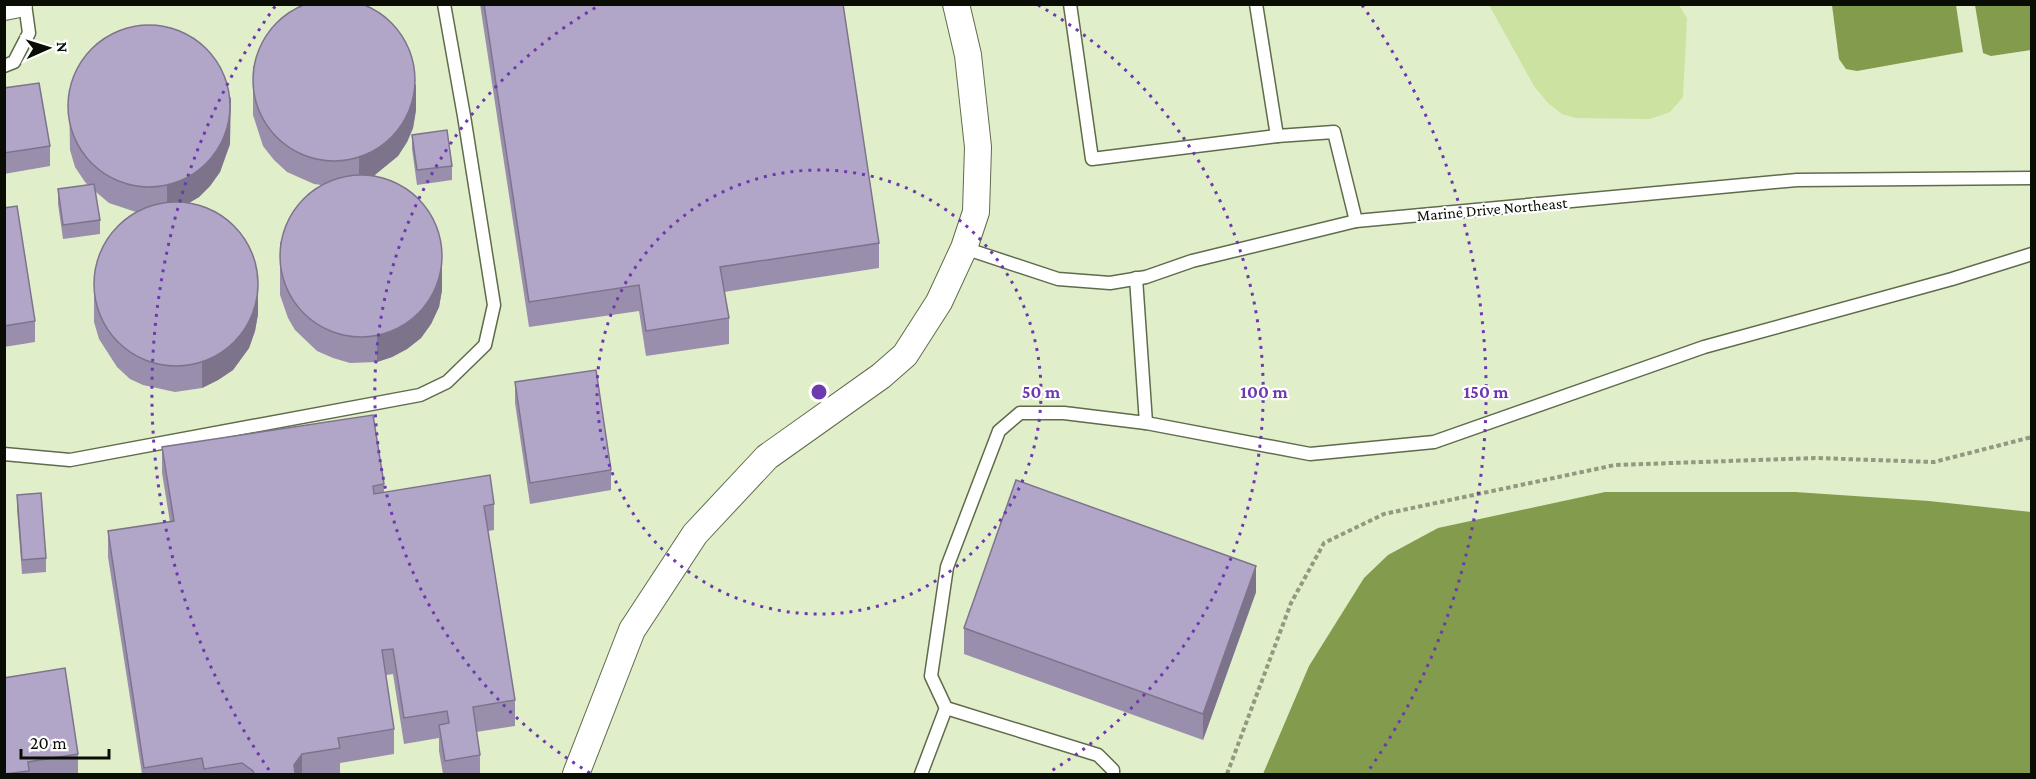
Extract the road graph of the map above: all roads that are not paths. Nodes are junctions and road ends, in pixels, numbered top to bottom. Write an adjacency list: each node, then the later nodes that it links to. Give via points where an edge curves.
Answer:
1 (444, 4): 14 (lane, via 494,305 485,345 447,382 420,394 70,460)
2 (956, 4): 10 (street, via 968,56 978,147 976,212)
3 (1070, 4): 7 (lane, via 1092,159)
4 (1257, 4): 7 (lane)
5 (14, 5): 6 (lane, via 29,33 15,62)
6 (4, 66)
7 (1277, 136): 9 (lane, via 1334,132)
8 (2031, 178): 9 (lane, Marine Drive Northeast, via 1797,180)
9 (1356, 221): 12 (lane, Marine Drive Northeast, via 1192,261)
10 (964, 248): 12 (lane, Marine Drive Northeast, via 1058,279 1110,283); 16 (street, via 939,302 905,355 767,457 695,534 632,630)
11 (2031, 254): 13 (lane, via 1704,347 1434,442 1310,454)
12 (1136, 279): 13 (lane)
13 (1146, 423): 15 (lane, via 1064,413 1020,413 999,430 947,567 931,676)
14 (4, 454)
15 (946, 708): 17 (lane); 18 (lane, via 1098,755)
16 (576, 774)
17 (921, 774)
18 (1113, 774)

